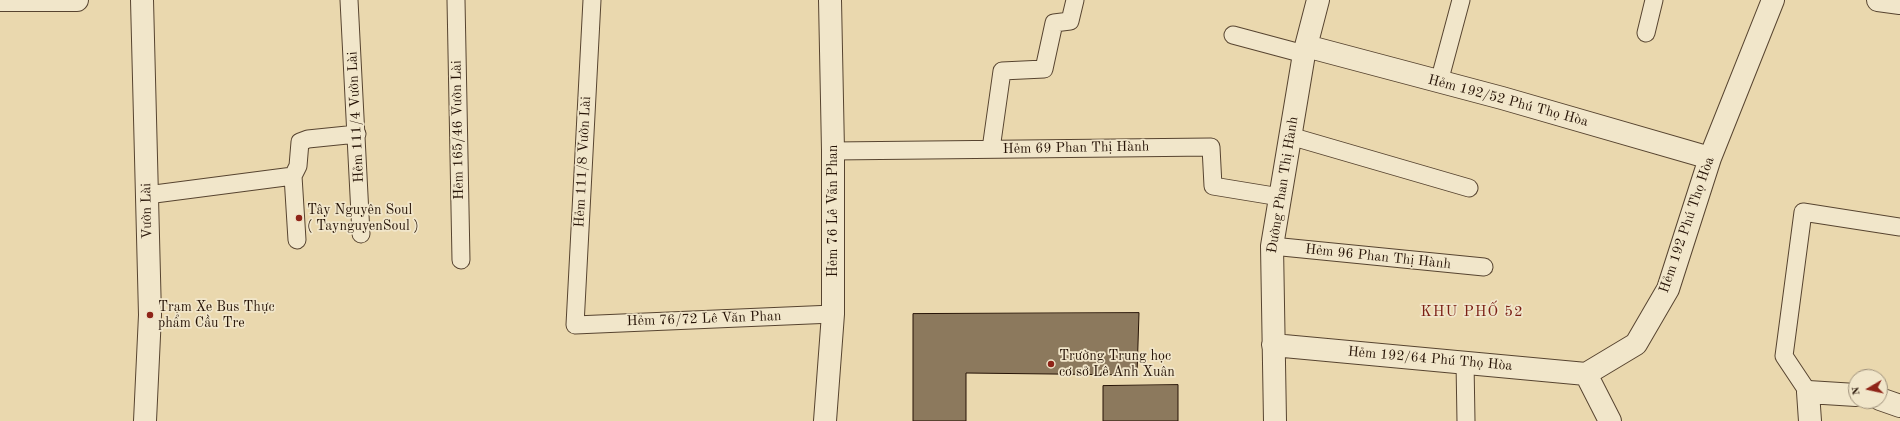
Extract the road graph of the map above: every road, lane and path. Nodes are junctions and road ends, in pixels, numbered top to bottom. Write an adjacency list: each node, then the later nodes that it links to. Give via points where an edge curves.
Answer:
1 (0, 0): 2 (street)
2 (77, 0)
3 (142, 0): 26 (street, Vườn Lài)
4 (350, 0): 19 (lane, Hẻm 111/4 Vườn Lài)
5 (456, 0): 32 (lane, Hẻm 165/46 Vườn Lài)
6 (592, 0): 35 (lane, Hẻm 111/8 Vườn Lài)
7 (830, 0): 22 (street, Hẻm 76 Lê Văn Phan)
8 (1075, 0): 21 (lane, via 1070,21 1054,23 1044,69 1002,71)
9 (1318, 0): 17 (street, Đường Phan Thị Hành)
10 (1461, 0): 18 (lane)
11 (1654, 0): 15 (lane)
12 (1773, 0): 23 (street, Hẻm 192 Phú Thọ Hòa)
13 (1878, 0): 14 (street)
14 (1900, 3)
15 (1646, 33)
16 (1233, 35): 17 (lane)
17 (1305, 50): 18 (street, Hẻm 192/52 Phú Thọ Hòa); 20 (street, Đường Phan Thị Hành)
18 (1439, 82): 23 (street, Hẻm 192/52 Phú Thọ Hòa)
19 (357, 134): 24 (lane, via 300,142 298,166); 29 (lane, Hẻm 111/4 Vườn Lài)
20 (1290, 136): 25 (lane); 27 (street, Đường Phan Thị Hành)
21 (991, 149): 22 (lane, Hẻm 69 Phan Thị Hành); 27 (lane, Hẻm 69 Phan Thị Hành, via 1211,147 1213,186)
22 (833, 151): 34 (street, Hẻm 76 Lê Văn Phan)
23 (1710, 158): 38 (street, Hẻm 192 Phú Thọ Hòa, via 1668,289 1636,344)
24 (293, 176): 26 (lane); 30 (lane)
25 (1469, 188)
26 (147, 194): 43 (street, Vườn Lài, via 150,315)
27 (1280, 197): 31 (street, Đường Phan Thị Hành)
28 (1900, 227): 39 (lane, via 1803,212 1784,356)
29 (361, 234)
30 (296, 240)
31 (1272, 246): 33 (lane, Hẻm 96 Phan Thị Hành); 36 (street, Đường Phan Thị Hành)
32 (461, 260)
33 (1484, 267)
34 (833, 314): 35 (lane, Hẻm 76/72 Lê Văn Phan); 44 (street, Hẻm 76 Lê Văn Phan)
35 (574, 325)
36 (1274, 345): 37 (street, Hẻm 192/64 Phú Thọ Hòa); 45 (street, Đường Phan Thị Hành)
37 (1465, 362): 38 (street, Hẻm 192/64 Phú Thọ Hòa); 46 (lane)
38 (1586, 374): 47 (street)
39 (1808, 392): 40 (street); 48 (street)
40 (1848, 394)
41 (1888, 402): 42 (street)
42 (1900, 406)
43 (145, 421)
44 (825, 421)
45 (1275, 421)
46 (1466, 421)
47 (1610, 421)
48 (1810, 421)

